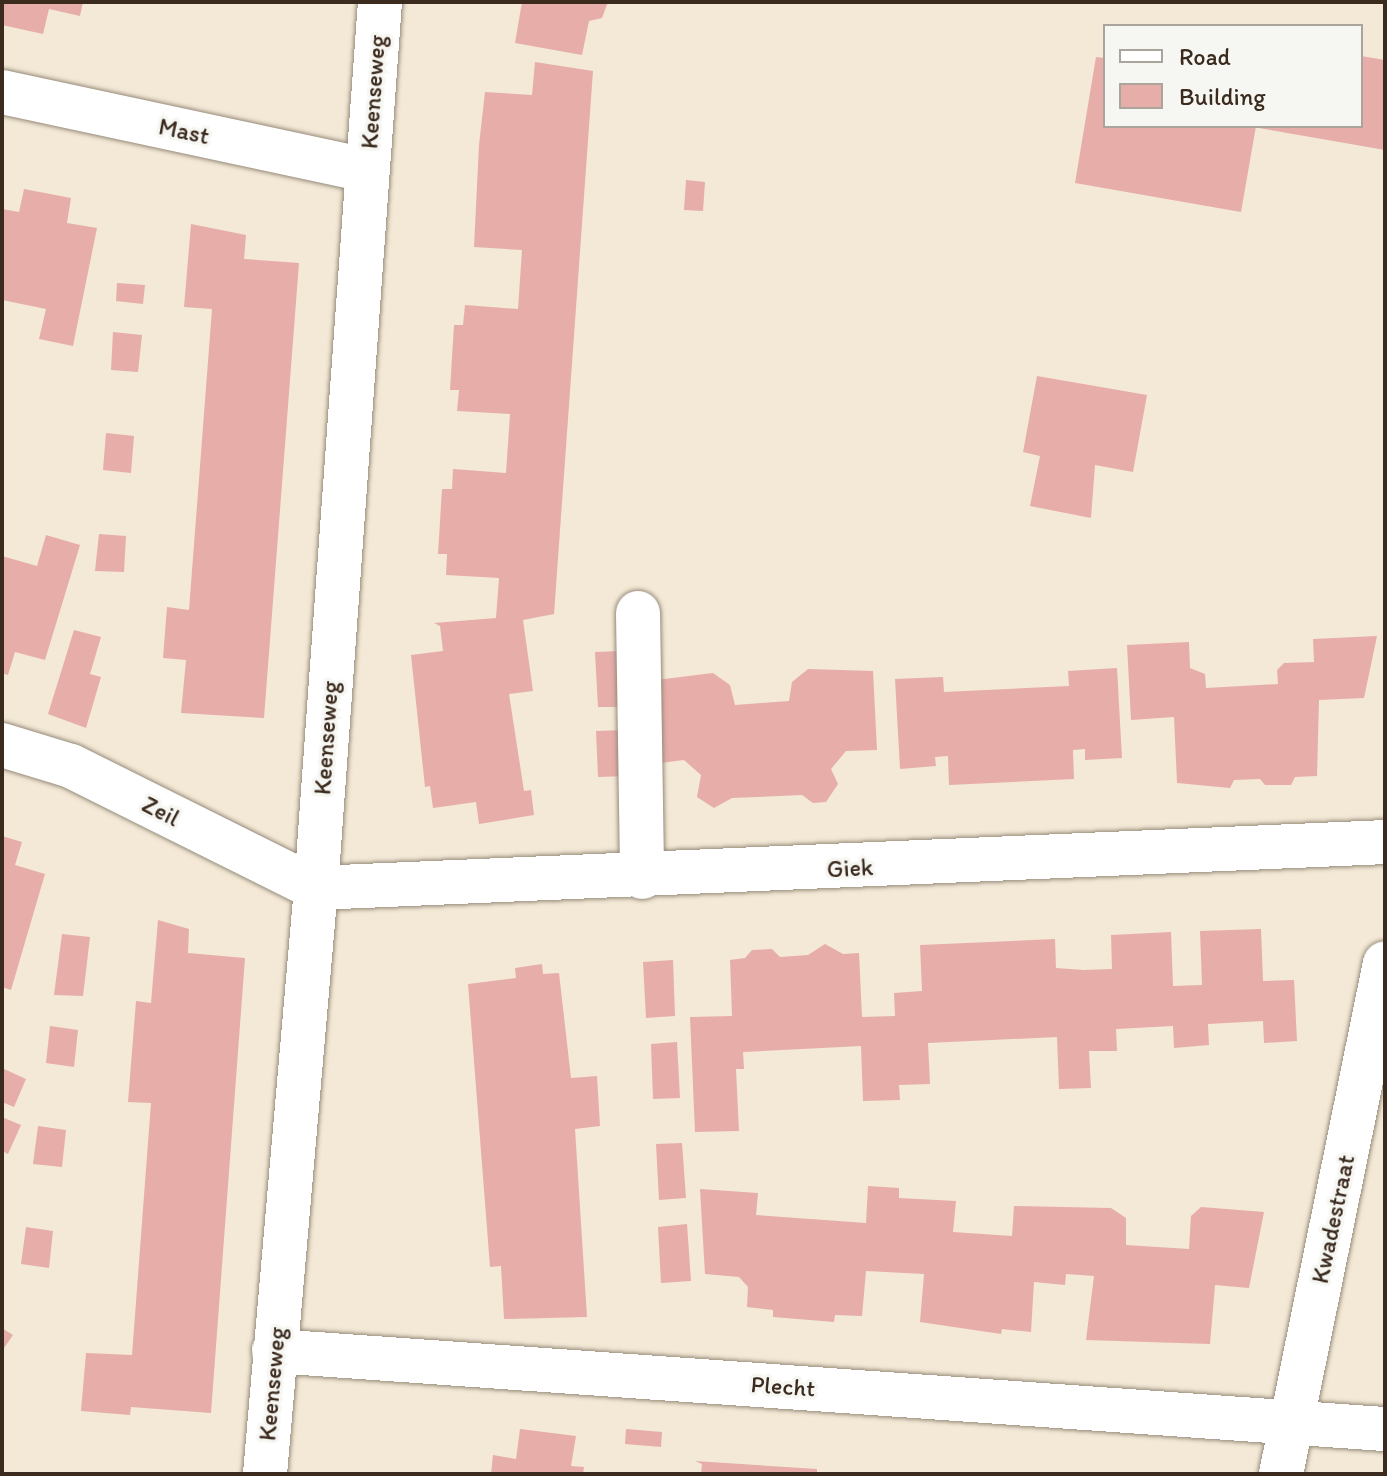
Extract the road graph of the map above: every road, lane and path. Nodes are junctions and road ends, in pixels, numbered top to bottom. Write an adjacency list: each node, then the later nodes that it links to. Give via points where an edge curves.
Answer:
1 (380, 2): 3 (street, Keenseweg)
2 (2, 92): 3 (street, Mast)
3 (367, 170): 8 (street, Keenseweg)
4 (638, 613): 7 (street)
5 (2, 745): 8 (street, Zeil, via 71,766)
6 (1385, 842): 7 (street, Giek)
7 (642, 877): 8 (street, Giek)
8 (316, 888): 10 (street, Keenseweg)
9 (1385, 963): 11 (street, Kwadestraat)
10 (274, 1351): 11 (street, Plecht); 13 (street, Keenseweg)
11 (1291, 1421): 12 (street, Plecht); 14 (street, Kwadestraat)
12 (1385, 1429)
13 (265, 1474)
14 (1281, 1474)

